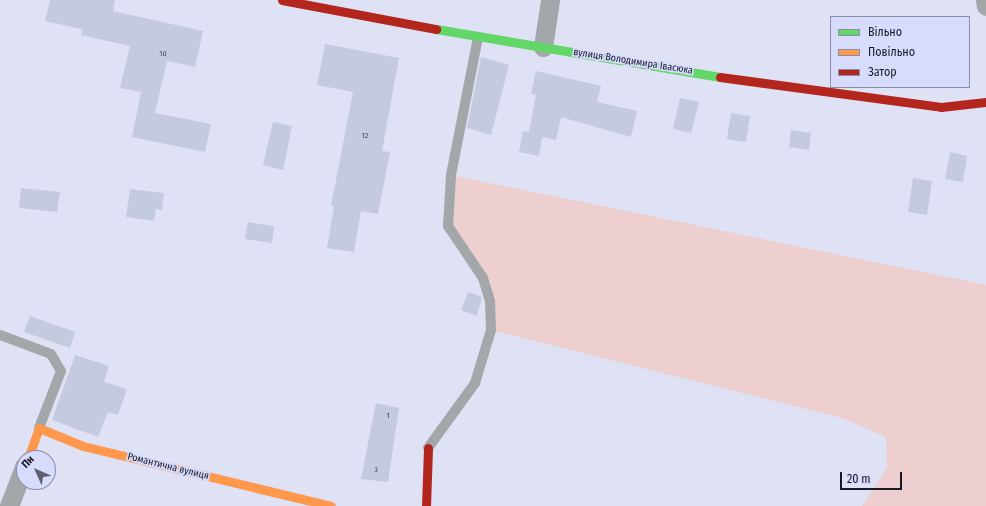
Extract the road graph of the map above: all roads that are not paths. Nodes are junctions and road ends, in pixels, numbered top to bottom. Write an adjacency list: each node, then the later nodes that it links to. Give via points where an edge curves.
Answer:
1 (282, 0): 5 (street, вулиця Володимира Івасюка)
2 (550, 0): 6 (street)
3 (985, 0): 4 (street)
4 (986, 6)
5 (478, 38): 6 (street, вулиця Володимира Івасюка); 10 (lane, via 451,175 448,226 483,278 490,301 491,330 475,384)
6 (543, 47): 7 (street, вулиця Володимира Івасюка, via 759,82 941,107)
7 (986, 102)
8 (0, 335): 9 (lane, via 51,354 61,371)
9 (39, 428): 11 (street); 14 (street, Романтична вулиця, via 83,446)
10 (428, 448): 15 (street)
11 (31, 450)
12 (16, 488): 13 (street)
13 (9, 506)
14 (331, 506)
15 (426, 506)

